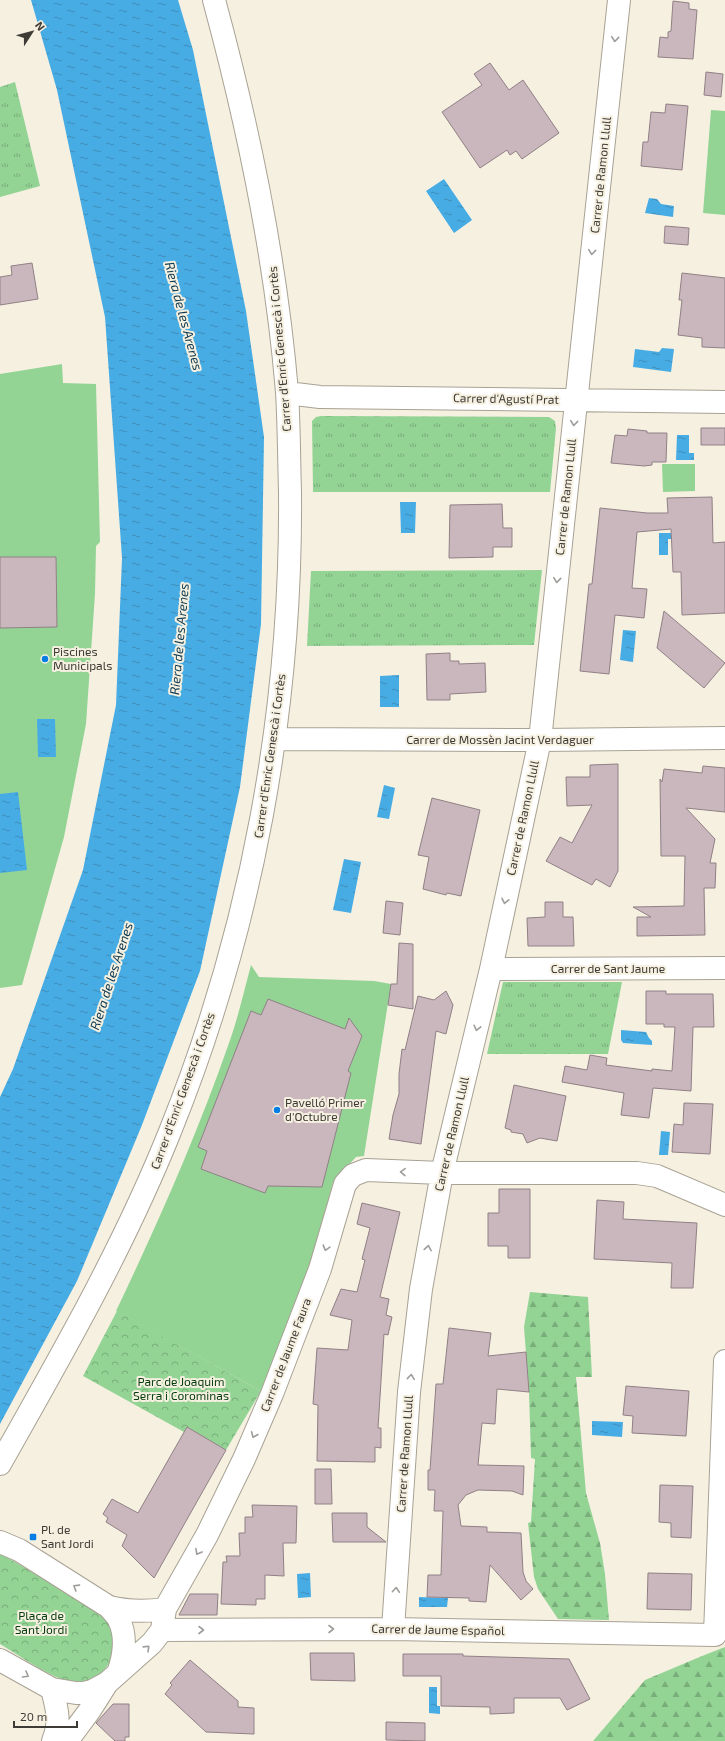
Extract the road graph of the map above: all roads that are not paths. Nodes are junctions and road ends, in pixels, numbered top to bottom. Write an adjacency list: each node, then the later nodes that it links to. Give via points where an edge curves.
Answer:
1 (214, 0): 3 (street, Carrer d'Enric Genescà i Cortès, via 262,204 273,271)
2 (619, 0): 4 (street, Carrer de Ramon Llull, one-way to 4)
3 (287, 393): 4 (street, Carrer d'Agustí Prat, via 320,397); 7 (street, Carrer d'Enric Genescà i Cortès, via 290,545 287,624)
4 (577, 400): 5 (street, Carrer d'Agustí Prat); 8 (street, Carrer de Ramon Llull, one-way to 8)
5 (725, 402)
6 (725, 738): 8 (street, Carrer de Mossèn Jacint Verdaguer)
7 (275, 739): 8 (street, Carrer de Mossèn Jacint Verdaguer); 14 (street, Carrer d'Enric Genescà i Cortès, via 255,853 231,949 201,1049 175,1120 134,1216 100,1285)
8 (540, 740): 10 (street, Carrer de Ramon Llull, one-way to 10)
9 (725, 968): 10 (street, Carrer de Sant Jaume)
10 (491, 969): 11 (street, Carrer de Ramon Llull, one-way to 11)
11 (442, 1173): 12 (street, Carrer de Jaume Faura, via 637,1172 657,1176); 18 (street, Carrer de Jaume Faura, one-way to 18, via 366,1170 353,1175 345,1184 320,1269 272,1394 244,1459); 19 (street, Carrer de Ramon Llull, one-way to 11, via 411,1376 420,1289)
12 (725, 1205)
13 (725, 1361): 19 (street, Carrer de Jaume Español, via 715,1635)
14 (0, 1464)
15 (0, 1534): 16 (street)
16 (9, 1546): 17 (street, one-way to 16)
17 (109, 1607): 18 (street, via 127,1612 143,1612); 21 (street, via 119,1619 123,1631 123,1660)
18 (163, 1620): 19 (street, Carrer de Jaume Español, one-way to 19); 21 (street, Carrer de Jaume Faura, one-way to 18, via 152,1643)
19 (393, 1629)
20 (0, 1660): 22 (street, one-way to 22)
21 (112, 1678): 22 (street, via 92,1691 84,1693); 24 (street)
22 (52, 1689): 23 (street, via 59,1719)
23 (53, 1741)
24 (67, 1741)

